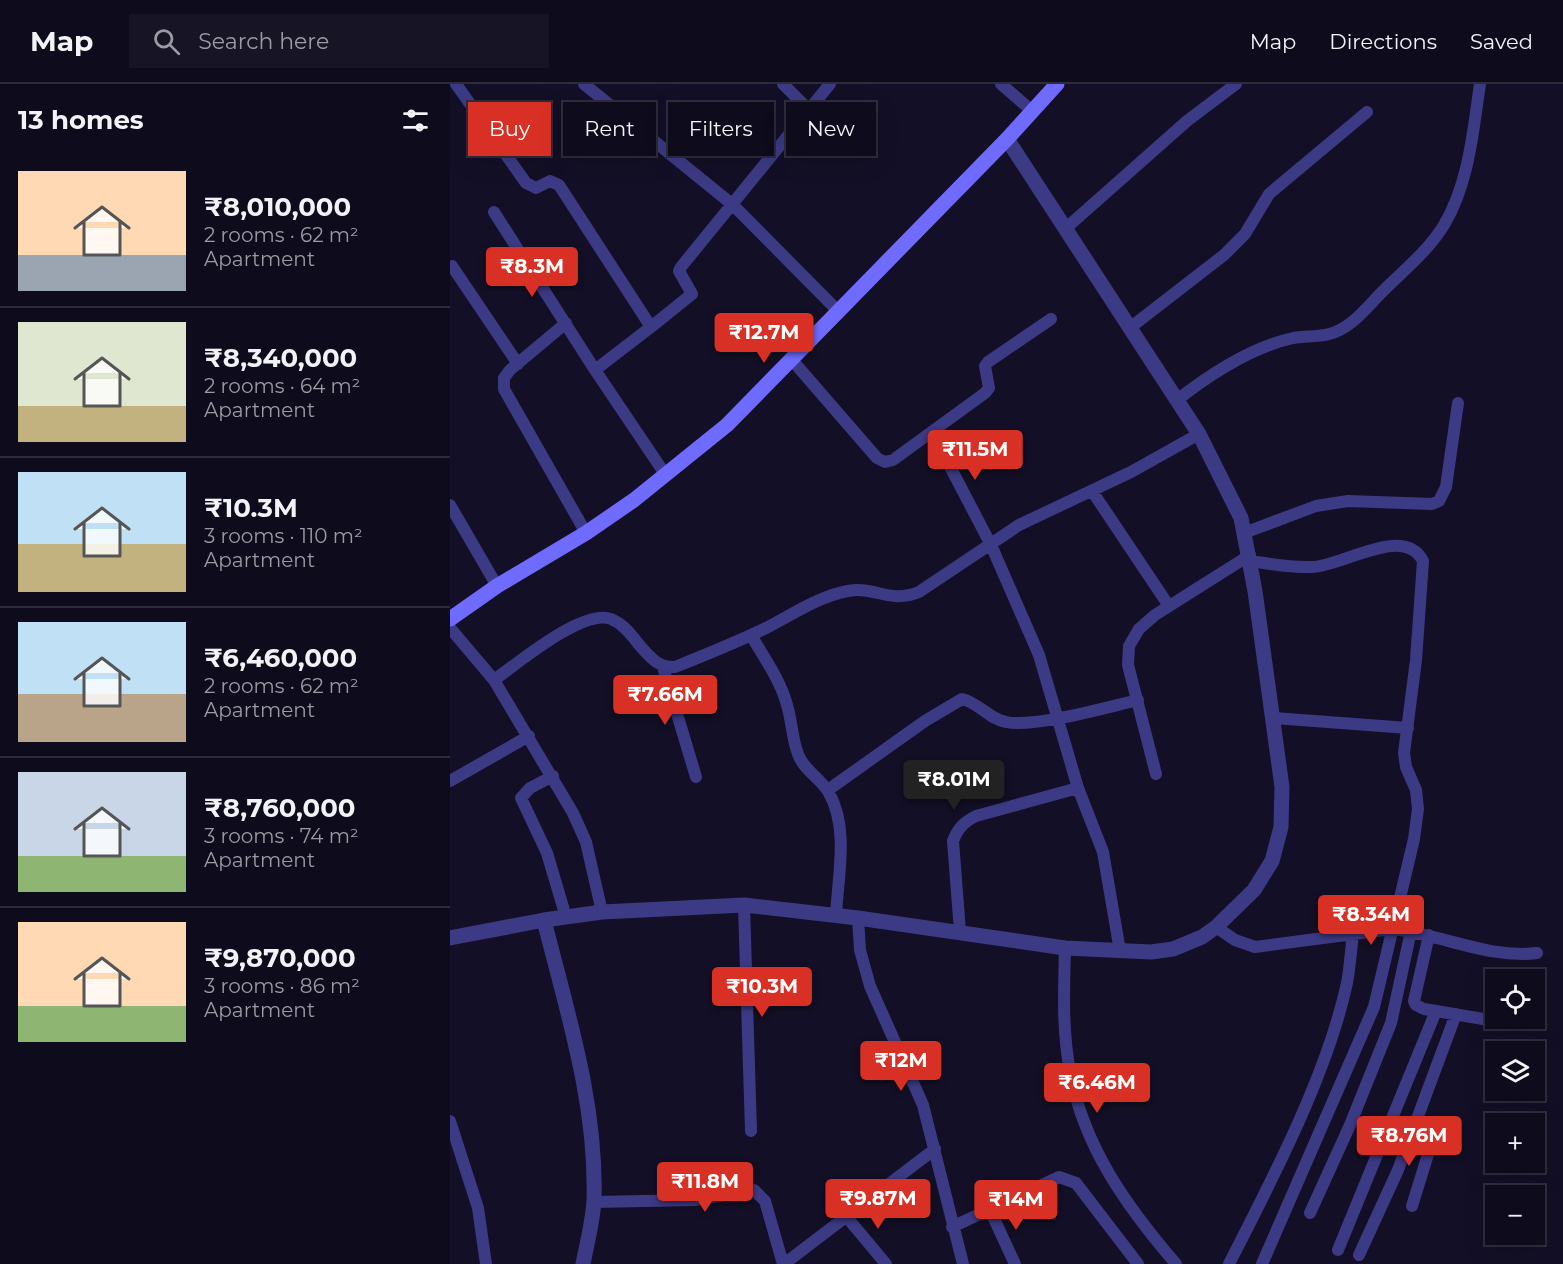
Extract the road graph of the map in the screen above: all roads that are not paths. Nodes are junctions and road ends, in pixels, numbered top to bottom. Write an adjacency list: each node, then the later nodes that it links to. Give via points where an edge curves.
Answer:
1 (456, 84): 22 (street, via 530,187 550,181 559,185)
2 (584, 84): 15 (street)
3 (783, 84): 9 (street)
4 (830, 84): 10 (street)
5 (1001, 84): 11 (street)
6 (1057, 84): 11 (main road)
7 (1236, 84): 17 (street, via 1187,121)
8 (1480, 84): 27 (street, via 1458,196 1444,226 1426,248 1347,326 1330,334 1292,338 1240,359)
9 (801, 102)
10 (814, 102)
11 (1032, 111): 14 (main road)
12 (1367, 112): 23 (street, via 1269,194 1245,234 1224,255)
13 (786, 137): 15 (street)
14 (1007, 139): 17 (street); 19 (main road)
15 (733, 206): 19 (street); 22 (street, via 679,271 692,294)
16 (494, 212): 21 (street)
17 (1065, 229): 23 (street)
18 (452, 266): 25 (street)
19 (838, 311): 24 (main road)
20 (1052, 319): 29 (street, via 988,362 985,393)
21 (566, 323): 25 (street); 26 (street)
22 (651, 327): 26 (street)
23 (1131, 327): 27 (street)
24 (792, 360): 29 (street, via 877,458 893,460); 31 (main road, via 727,424)
25 (518, 364): 35 (street, via 504,378 504,389)
26 (595, 370): 31 (street)
27 (1177, 400): 30 (street)
28 (1458, 403): 34 (street, via 1446,487 1439,501 1348,501 1316,506)
29 (932, 432): 36 (street)
30 (1199, 434): 32 (street); 34 (street)
31 (665, 474): 35 (main road)
32 (1092, 491): 36 (street, via 1019,525); 39 (street)
33 (450, 505): 38 (street)
34 (1244, 532): 37 (street)
35 (586, 533): 38 (main road)
36 (991, 545): 42 (street, via 904,598 848,591); 46 (street, via 1039,655)
37 (1250, 558): 39 (street); 47 (street); 48 (street, via 1312,567 1373,550 1409,546 1418,550 1423,561 1421,601)
38 (497, 586): 40 (main road)
39 (1169, 606): 45 (street, via 1139,629 1129,646 1128,665)
40 (450, 619)
41 (450, 628): 44 (street)
42 (751, 635): 43 (street, via 675,667); 55 (street, via 778,681 804,767)
43 (663, 667): 44 (street, via 652,660 624,626 600,617 558,635); 52 (street)
44 (494, 680): 49 (street)
45 (1138, 700): 46 (street); 50 (street)
46 (1057, 718): 54 (street); 55 (street, via 1005,722 962,699)
47 (1274, 718): 48 (street); 62 (street, via 1282,786 1281,827 1272,861 1254,890)
48 (1408, 728): 63 (street, via 1404,753 1418,809)
49 (529, 736): 51 (street); 53 (street)
50 (1156, 774)
51 (553, 776): 57 (street, via 586,842); 59 (street, via 525,792 522,804 547,853)
52 (696, 777)
53 (450, 781)
54 (1078, 789): 65 (street, via 976,816 957,831 953,841); 70 (street, via 1103,852)
55 (828, 790): 58 (street, via 838,810 840,838)
56 (744, 905): 57 (street); 58 (street); 77 (street)
57 (602, 912): 59 (street)
58 (836, 915): 60 (street)
59 (566, 917): 61 (street)
60 (858, 918): 65 (street); 78 (street, via 860,950 870,986 923,1105)
61 (544, 920): 68 (street); 79 (street, via 585,1085)
62 (1216, 927): 66 (street, via 1235,940 1255,946 1308,942); 70 (street, via 1173,948)
63 (1392, 929): 64 (street); 66 (street); 96 (street, via 1366,1028)
64 (1412, 931): 67 (street); 82 (street, via 1391,1023)
65 (960, 932): 69 (street)
66 (1353, 933): 95 (street, via 1347,982 1317,1072 1292,1134)
67 (1429, 935): 71 (street, via 1503,953); 72 (street, via 1414,1001 1419,1007)
68 (450, 938)
69 (1065, 948): 70 (street); 94 (street, via 1064,1017 1080,1113 1120,1194)
70 (1120, 951)
71 (1538, 953)
72 (1436, 1011): 73 (street); 85 (street)
73 (1456, 1014): 74 (street); 76 (street)
74 (1485, 1019)
75 (450, 1121): 89 (street, via 477,1208)
76 (1417, 1121): 80 (street, via 1430,1127 1434,1135); 86 (street)
77 (751, 1131)
78 (935, 1149): 83 (street); 84 (street)
79 (594, 1202): 87 (street, via 695,1200 754,1190 765,1201); 90 (street)
80 (1412, 1206)
81 (990, 1210): 84 (street); 88 (street, via 1059,1177 1071,1179); 93 (street)
82 (1310, 1213)
83 (845, 1215): 87 (street); 91 (street)
84 (952, 1227): 92 (street)
85 (1338, 1250)
86 (1359, 1255)
87 (789, 1262)
88 (1134, 1263)
89 (486, 1264)
90 (583, 1264)
91 (886, 1264)
92 (963, 1264)
93 (1015, 1264)
94 (1176, 1264)
95 (1229, 1264)
96 (1262, 1264)

